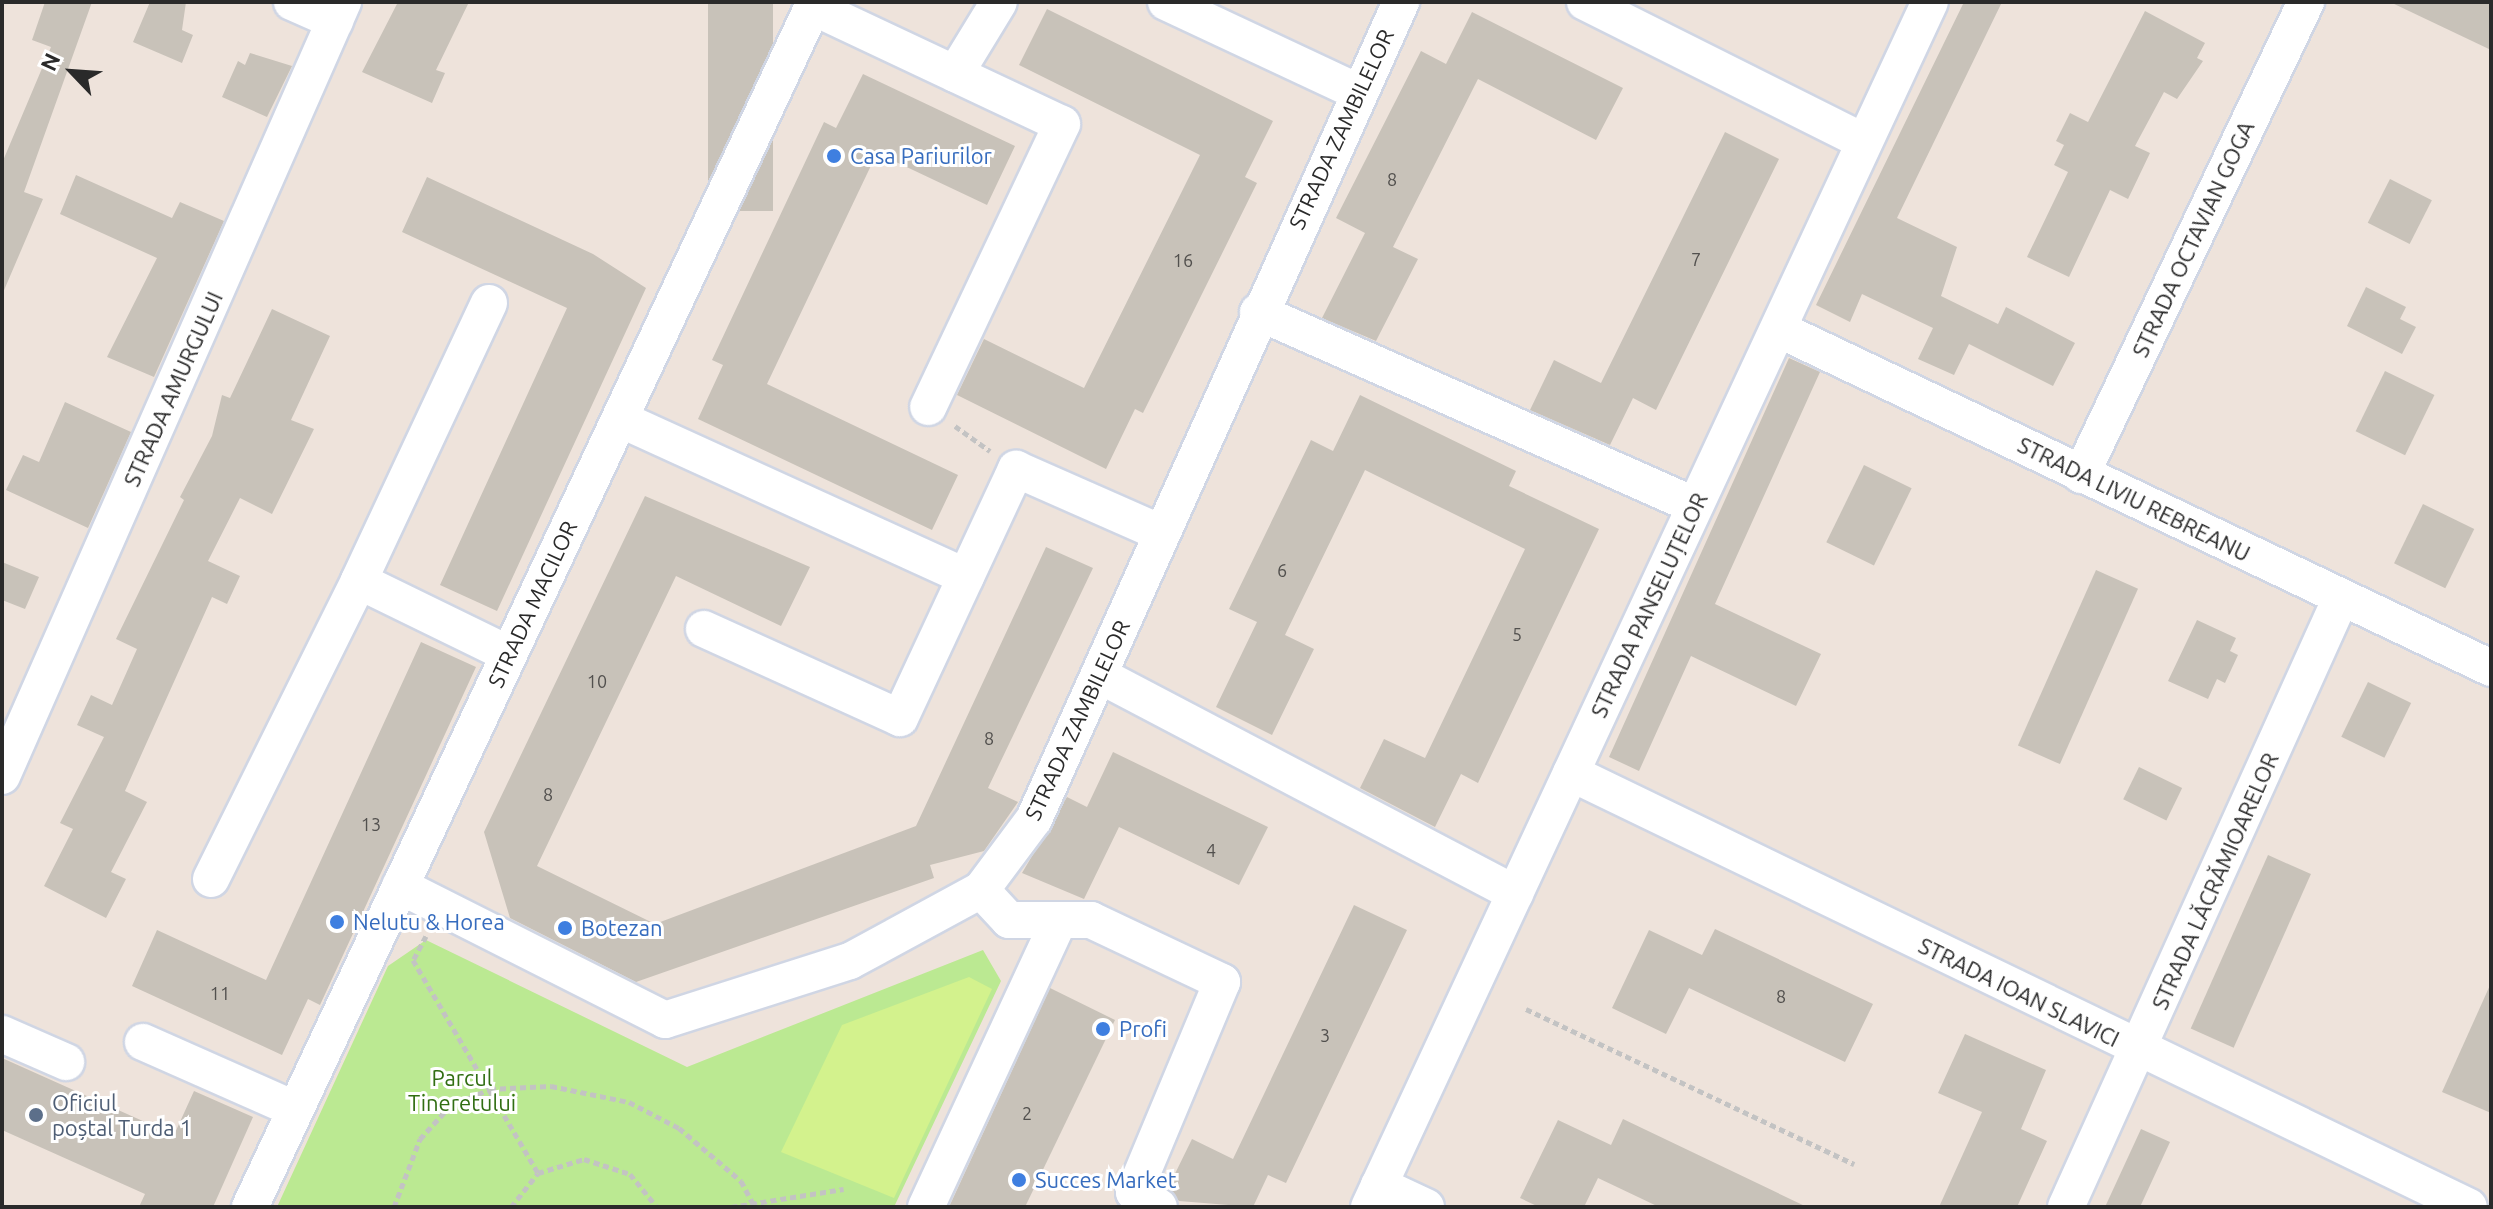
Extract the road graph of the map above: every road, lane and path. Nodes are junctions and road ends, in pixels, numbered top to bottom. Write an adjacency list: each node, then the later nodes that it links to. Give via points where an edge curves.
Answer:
1 (292, 2): 9 (street)
2 (999, 2): 10 (street)
3 (1166, 2): 11 (street)
4 (1401, 2): 11 (street, STRADA ZAMBILELOR)
5 (1585, 2): 12 (street)
6 (1930, 2): 12 (street, STRADA PANSELUȚELOR)
7 (2306, 2): 19 (street, STRADA OCTAVIAN GOGA)
8 (814, 4): 10 (street); 17 (street, STRADA MACILOR)
9 (339, 12): 30 (street, STRADA AMURGULUI)
10 (955, 74): 16 (street, via 1062,124)
11 (1356, 91): 14 (street, STRADA ZAMBILELOR)
12 (1864, 142): 15 (street, STRADA PANSELUȚELOR)
13 (489, 303): 23 (street)
14 (1258, 312): 20 (street); 21 (street, STRADA ZAMBILELOR)
15 (1778, 329): 19 (street, STRADA LIVIU REBREANU); 20 (street, STRADA PANSELUȚELOR)
16 (928, 407): 18 (path)
17 (620, 419): 22 (street); 26 (street, STRADA MACILOR)
18 (1016, 469): 21 (street); 22 (street)
19 (2081, 475): 24 (street, STRADA LIVIU REBREANU)
20 (1695, 506): 29 (street, STRADA PANSELUȚELOR)
21 (1161, 533): 28 (street, STRADA ZAMBILELOR)
22 (966, 577): 25 (street, via 900,718)
23 (359, 581): 26 (street); 31 (street)
24 (2341, 598): 27 (street, STRADA LIVIU REBREANU); 40 (street, STRADA LĂCRĂMIOARELOR)
25 (704, 629)
26 (509, 654): 32 (street, STRADA MACILOR)
27 (2491, 668)
28 (1099, 675): 33 (street, STRADA ZAMBILELOR, via 1034,819); 34 (street)
29 (1571, 773): 34 (street, STRADA PANSELUȚELOR); 40 (street, STRADA IOAN SLAVICI)
30 (2, 776)
31 (211, 879)
32 (400, 886): 35 (street, STRADA ZAMBILELOR); 43 (street, STRADA MACILOR)
33 (981, 890): 35 (street, STRADA ZAMBILELOR, via 850,961 665,1020); 36 (street, via 1009,920)
34 (1515, 893): 47 (street, STRADA PANSELUȚELOR)
35 (442, 907): 42 (path, via 413,960)
36 (1059, 920): 55 (street); 56 (street, via 1091,920 1222,982 1134,1192)
37 (1526, 1009): 44 (path)
38 (2, 1034): 41 (street)
39 (143, 1042): 43 (street)
40 (2139, 1050): 48 (street, STRADA IOAN SLAVICI); 58 (street, STRADA LĂCRĂMIOARELOR)
41 (66, 1062)
42 (490, 1089): 45 (path); 49 (path, via 551,1086 629,1102 679,1128 741,1181); 51 (path, via 450,1106 420,1139)
43 (294, 1109): 50 (street, STRADA MACILOR)
44 (1854, 1164)
45 (538, 1173): 52 (path); 53 (path, via 561,1162 608,1163 630,1174)
46 (844, 1189): 49 (path)
47 (1374, 1196): 57 (street)
48 (2424, 1198): 59 (street, STRADA IOAN SLAVICI)
49 (754, 1205): 54 (path)
50 (250, 1207)
51 (394, 1207)
52 (511, 1207)
53 (657, 1207)
54 (731, 1207)
55 (926, 1207)
56 (1159, 1207)
57 (1426, 1207)
58 (2066, 1207)
59 (2469, 1207)

